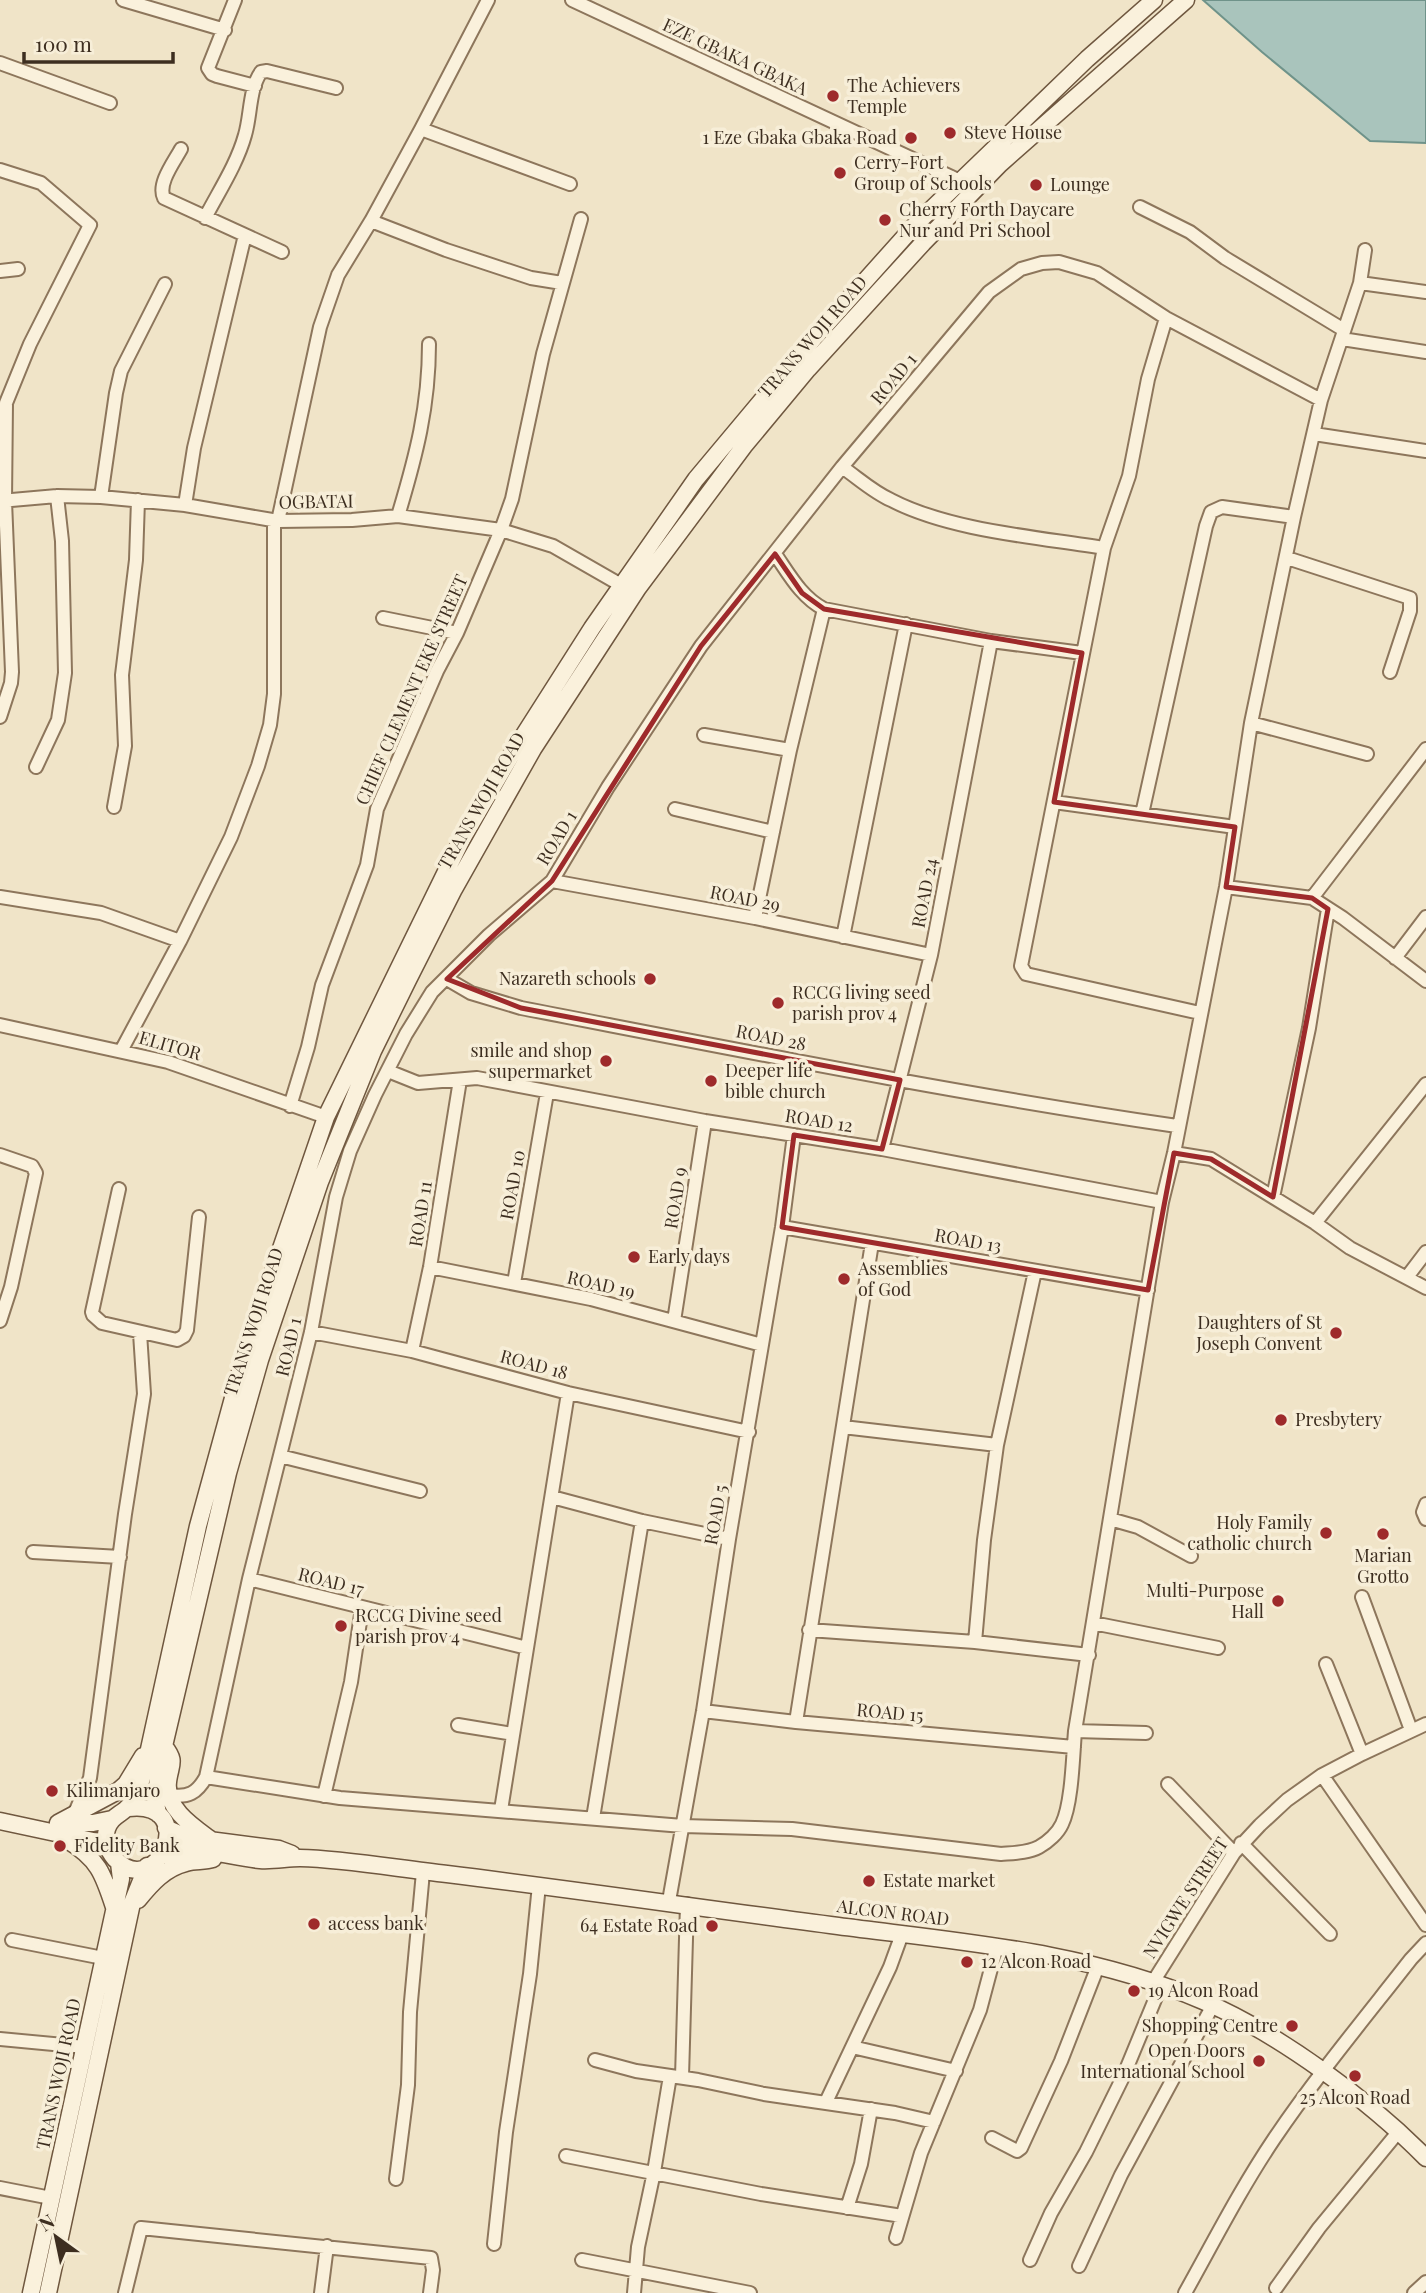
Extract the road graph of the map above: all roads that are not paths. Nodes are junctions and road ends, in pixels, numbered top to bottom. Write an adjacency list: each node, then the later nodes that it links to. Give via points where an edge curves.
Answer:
1 (123, 0): 7 (street)
2 (235, 0): 7 (street)
3 (488, 0): 12 (street)
4 (572, 0): 15 (street, EZE GBAKA GBAKA)
5 (1153, 0): 15 (main road, TRANS WOJI ROAD)
6 (1186, 0): 32 (main road, TRANS WOJI ROAD, via 1000,164)
7 (225, 30): 9 (street, via 209,71)
8 (0, 63): 11 (street)
9 (255, 86): 10 (street, via 263,71); 18 (street, via 239,153)
10 (336, 88)
11 (110, 103)
12 (421, 130): 16 (street); 20 (street)
13 (181, 149): 18 (street, via 161,192 168,201)
14 (0, 170): 43 (street, via 40,183 90,228 30,344 6,403)
15 (960, 181): 32 (main road, TRANS WOJI ROAD, via 916,225)
16 (570, 184)
17 (1140, 207): 31 (street, via 1190,232)
18 (205, 218): 21 (street)
19 (581, 219): 26 (street, CHIEF CLEMENT EKE STREET)
20 (371, 221): 26 (street, via 519,274); 47 (street, via 338,275 320,327)
21 (245, 235): 23 (street); 44 (street, via 194,447)
22 (1365, 250): 27 (street)
23 (282, 252)
24 (18, 269): 25 (street)
25 (0, 271)
26 (562, 283): 48 (street, CHIEF CLEMENT EKE STREET)
27 (1360, 283): 29 (street); 31 (street)
28 (165, 284): 41 (street, via 121,371)
29 (1426, 292)
30 (1166, 318): 35 (street, ROAD 1); 39 (street, ROAD 1, via 1097,273 1059,262 1031,264 989,292); 49 (street, via 1147,379 1129,476)
31 (1343, 335): 34 (street); 35 (street)
32 (825, 338): 36 (main road, TRANS WOJI ROAD)
33 (429, 344): 45 (street, via 423,425)
34 (1426, 352)
35 (1321, 400): 37 (street)
36 (761, 413): 52 (main road, TRANS WOJI ROAD, via 696,479); 154 (main road, TRANS WOJI ROAD, via 638,588 533,749 454,889 373,1051 320,1182 260,1360)
37 (1314, 434): 38 (street); 46 (street)
38 (1426, 451)
39 (842, 467): 49 (street, via 891,500 928,516); 50 (street, ROAD 1)
40 (57, 496): 41 (street, OGBATAI); 43 (street, OGBATAI); 66 (street, via 65,673 58,720)
41 (101, 497): 42 (street, OGBATAI)
42 (138, 500): 44 (street, OGBATAI); 68 (street, via 122,675 125,746)
43 (3, 501): 60 (street, via 12,672)
44 (185, 505): 47 (street, OGBATAI)
45 (398, 516): 47 (street, OGBATAI); 48 (street, OGBATAI)
46 (1294, 517): 51 (street); 70 (street, via 1222,508 1211,512)
47 (276, 520): 81 (street, via 270,725 236,827)
48 (501, 530): 52 (street, OGBATAI, via 554,546); 56 (street, CHIEF CLEMENT EKE STREET)
49 (1104, 548): 58 (street)
50 (775, 554): 53 (street, via 802,593); 73 (street, ROAD 1, via 701,646)
51 (1287, 558): 59 (street, via 1409,598 1410,611); 61 (street)
52 (621, 585): 95 (main road, TRANS WOJI ROAD, via 462,839)
53 (824, 609): 55 (street); 64 (street)
54 (383, 618): 56 (street)
55 (906, 624): 57 (street); 80 (street)
56 (457, 633): 94 (street, CHIEF CLEMENT EKE STREET, via 377,809 367,865 324,976)
57 (991, 641): 58 (street); 82 (street, ROAD 24)
58 (1082, 653): 67 (street)
59 (1390, 672)
60 (0, 717)
61 (1251, 723): 65 (street); 71 (street)
62 (704, 736): 64 (street)
63 (1426, 749): 76 (street)
64 (790, 750): 72 (street)
65 (1367, 754)
66 (36, 767)
67 (1054, 802): 70 (street); 86 (street, via 1022,971)
68 (114, 807)
69 (675, 809): 72 (street)
70 (1142, 814): 71 (street)
71 (1235, 827): 74 (street)
72 (774, 832): 79 (street)
73 (552, 881): 79 (street, ROAD 29); 84 (street, ROAD 1, via 489,935)
74 (1226, 887): 76 (street); 86 (street)
75 (0, 897): 81 (street, via 101,914)
76 (1312, 898): 77 (street)
77 (1328, 909): 83 (street); 103 (street, via 1309,1028)
78 (1426, 917): 83 (street)
79 (755, 918): 80 (street, ROAD 29)
80 (844, 937): 82 (street, ROAD 29)
81 (180, 941): 88 (street)
82 (931, 955): 91 (street, ROAD 24)
83 (1395, 958): 85 (street)
84 (447, 979): 89 (street, ROAD 1, via 432,992); 91 (street, ROAD 28, via 471,993 521,1008)
85 (1426, 981)
86 (1200, 1013): 97 (street)
87 (0, 1026): 88 (street, ELITOR)
88 (121, 1051): 94 (street, ELITOR, via 168,1062)
89 (388, 1071): 90 (street, ROAD 12, via 418,1083); 118 (street, ROAD 1, via 350,1151 336,1197)
90 (460, 1080): 93 (street, ROAD 12, via 477,1078); 110 (street, ROAD 11)
91 (900, 1080): 97 (street, ROAD 28); 99 (street, ROAD 24)
92 (1426, 1084): 106 (street)
93 (547, 1093): 96 (street, ROAD 12); 113 (street, ROAD 10)
94 (290, 1106): 95 (street, ELITOR)
95 (326, 1117): 154 (main road, TRANS WOJI ROAD, via 242,1365 198,1526)
96 (705, 1121): 98 (street, ROAD 12); 117 (street, ROAD 9)
97 (1177, 1126): 100 (street)
98 (794, 1135): 99 (street, ROAD 12); 107 (street, ROAD 5)
99 (882, 1149): 104 (street, ROAD 12)
100 (1174, 1153): 103 (street, via 1211,1159); 104 (street)
101 (0, 1155): 116 (street, via 32,1166 36,1172)
102 (119, 1189): 119 (street, via 93,1315 102,1323)
103 (1273, 1197): 106 (street)
104 (1162, 1202): 115 (street)
105 (199, 1217): 119 (street, via 184,1336 177,1340)
106 (1315, 1223): 112 (street, via 1350,1248)
107 (782, 1227): 108 (street, ROAD 13); 120 (street, ROAD 5)
108 (872, 1243): 111 (street, ROAD 13); 123 (street)
109 (1426, 1252): 112 (street)
110 (430, 1267): 113 (street, ROAD 19); 121 (street, ROAD 11)
111 (1035, 1271): 115 (street, ROAD 13); 125 (street)
112 (1407, 1277): 114 (street)
113 (514, 1283): 117 (street, ROAD 19)
114 (1426, 1288)
115 (1148, 1290): 130 (street)
116 (0, 1321)
117 (674, 1321): 120 (street, ROAD 19)
118 (311, 1332): 121 (street, ROAD 18); 126 (street, ROAD 1)
119 (140, 1333): 136 (street, via 144,1394)
120 (762, 1345): 124 (street, ROAD 5)
121 (412, 1351): 122 (street, ROAD 18)
122 (568, 1393): 124 (street, ROAD 18); 128 (street)
123 (843, 1427): 125 (street); 141 (street)
124 (749, 1432): 133 (street, ROAD 5)
125 (997, 1446): 142 (street)
126 (281, 1457): 127 (street); 137 (street, ROAD 1)
127 (420, 1491)
128 (552, 1497): 132 (street); 143 (street)
129 (1426, 1504): 131 (street)
130 (1110, 1519): 135 (street, via 1138,1527); 140 (street)
131 (1426, 1519)
132 (642, 1521): 133 (street); 165 (street)
133 (729, 1539): 147 (street, ROAD 5)
134 (33, 1552): 136 (street)
135 (1191, 1556)
136 (120, 1557): 164 (street, via 90,1778)
137 (249, 1579): 139 (street, ROAD 17); 158 (street, ROAD 1)
138 (1362, 1597): 150 (street)
139 (362, 1608): 143 (street, ROAD 17); 161 (street, via 351,1682)
140 (1093, 1623): 144 (street); 145 (street)
141 (809, 1630): 142 (street); 148 (street)
142 (975, 1643): 145 (street)
143 (527, 1647): 153 (street)
144 (1219, 1648)
145 (1089, 1655): 151 (street)
146 (1326, 1664): 156 (street)
147 (703, 1711): 148 (street, ROAD 15); 169 (street, ROAD 5)
148 (796, 1722): 155 (street, ROAD 15)
149 (458, 1725): 153 (street)
150 (1421, 1729): 156 (street, NVIGWE STREET)
151 (1075, 1731): 152 (street); 155 (street)
152 (1146, 1733)
153 (513, 1734): 163 (street)
154 (156, 1745): 160 (main road, via 172,1756 167,1784); 162 (main road, TRANS WOJI ROAD); 164 (main road, via 118,1791); 168 (main road, TRANS WOJI ROAD, via 155,1797)
155 (1074, 1747): 169 (street, via 1062,1825 1039,1847 1024,1852 1001,1854 792,1829)
156 (1362, 1754): 157 (street, NVIGWE STREET)
157 (1322, 1775): 173 (street, NVIGWE STREET, via 1287,1800); 185 (street)
158 (206, 1777): 160 (street, via 190,1795); 161 (street)
159 (1168, 1784): 173 (street)
160 (170, 1794): 171 (main road, via 187,1823)
161 (324, 1796): 163 (street)
162 (128, 1808): 166 (main road); 168 (main road, via 149,1809)
163 (501, 1810): 165 (street)
164 (73, 1816): 170 (main road)
165 (593, 1818): 169 (street)
166 (112, 1819): 170 (main road); 172 (main road)
167 (0, 1821): 170 (main road)
168 (162, 1821): 171 (main road, via 186,1836); 175 (main road, via 167,1843)
169 (683, 1826): 181 (street, ROAD 5)
170 (55, 1827): 172 (main road); 184 (main road, via 93,1859 106,1880)
171 (212, 1840): 176 (main road, via 279,1849)
172 (107, 1844): 177 (main road)
173 (1238, 1848): 187 (street); 193 (street, NVIGWE STREET)
174 (222, 1854): 175 (main road, via 191,1850); 176 (main road, via 265,1860); 183 (main road, via 171,1869)
175 (162, 1856): 178 (main road)
176 (301, 1858): 179 (main road, ALCON ROAD)
177 (119, 1863): 178 (main road); 184 (main road, TRANS WOJI ROAD, via 121,1880)
178 (147, 1867): 183 (main road, TRANS WOJI ROAD)
179 (422, 1871): 180 (main road, ALCON ROAD); 210 (street, via 408,2085)
180 (539, 1885): 181 (main road, ALCON ROAD); 216 (street)
181 (669, 1901): 182 (main road, ALCON ROAD)
182 (687, 1904): 186 (main road, ALCON ROAD); 201 (street)
183 (131, 1907): 225 (main road, TRANS WOJI ROAD)
184 (114, 1908): 191 (main road, TRANS WOJI ROAD)
185 (1426, 1924)
186 (902, 1934): 190 (main road, ALCON ROAD); 197 (street)
187 (1330, 1934)
188 (12, 1940): 191 (street)
189 (1426, 1943): 200 (street)
190 (997, 1946): 192 (main road, ALCON ROAD); 199 (street, via 980,2010)
191 (103, 1958): 196 (main road, TRANS WOJI ROAD)
192 (1098, 1966): 193 (main road, ALCON ROAD); 206 (street, via 1021,2148 1017,2151)
193 (1157, 1983): 194 (main road, ALCON ROAD); 219 (street, NVIGWE STREET, via 1123,2077)
194 (1213, 2005): 200 (main road, ALCON ROAD); 220 (street)
195 (0, 2039): 196 (street)
196 (85, 2047): 212 (main road, TRANS WOJI ROAD)
197 (852, 2047): 199 (street); 202 (street)
198 (595, 2060): 201 (street)
199 (956, 2071): 204 (street)
200 (1323, 2072): 205 (main road, ALCON ROAD); 231 (street, via 1274,2139)
201 (676, 2077): 202 (street); 209 (street)
202 (826, 2102): 203 (street)
203 (871, 2109): 204 (street); 213 (street)
204 (934, 2122): 214 (street)
205 (1399, 2131): 208 (main road, ALCON ROAD); 223 (street)
206 (992, 2138)
207 (566, 2156): 209 (street)
208 (1426, 2158)
209 (654, 2172): 213 (street); 221 (street)
210 (396, 2179)
211 (0, 2188): 212 (street)
212 (51, 2198): 224 (main road, TRANS WOJI ROAD)
213 (847, 2208): 214 (street)
214 (902, 2216): 215 (street)
215 (896, 2238)
216 (494, 2244)
217 (327, 2246): 226 (street, via 141,2228); 227 (street); 228 (street, via 431,2258)
218 (582, 2260): 221 (street)
219 (1030, 2260)
220 (1079, 2266)
221 (636, 2272): 229 (street); 230 (street)
222 (1426, 2282): 232 (street)
223 (1276, 2288)
224 (31, 2293)
225 (48, 2293)
226 (125, 2293)
227 (321, 2293)
228 (430, 2293)
229 (634, 2293)
230 (750, 2293)
231 (1185, 2293)
232 (1414, 2293)

